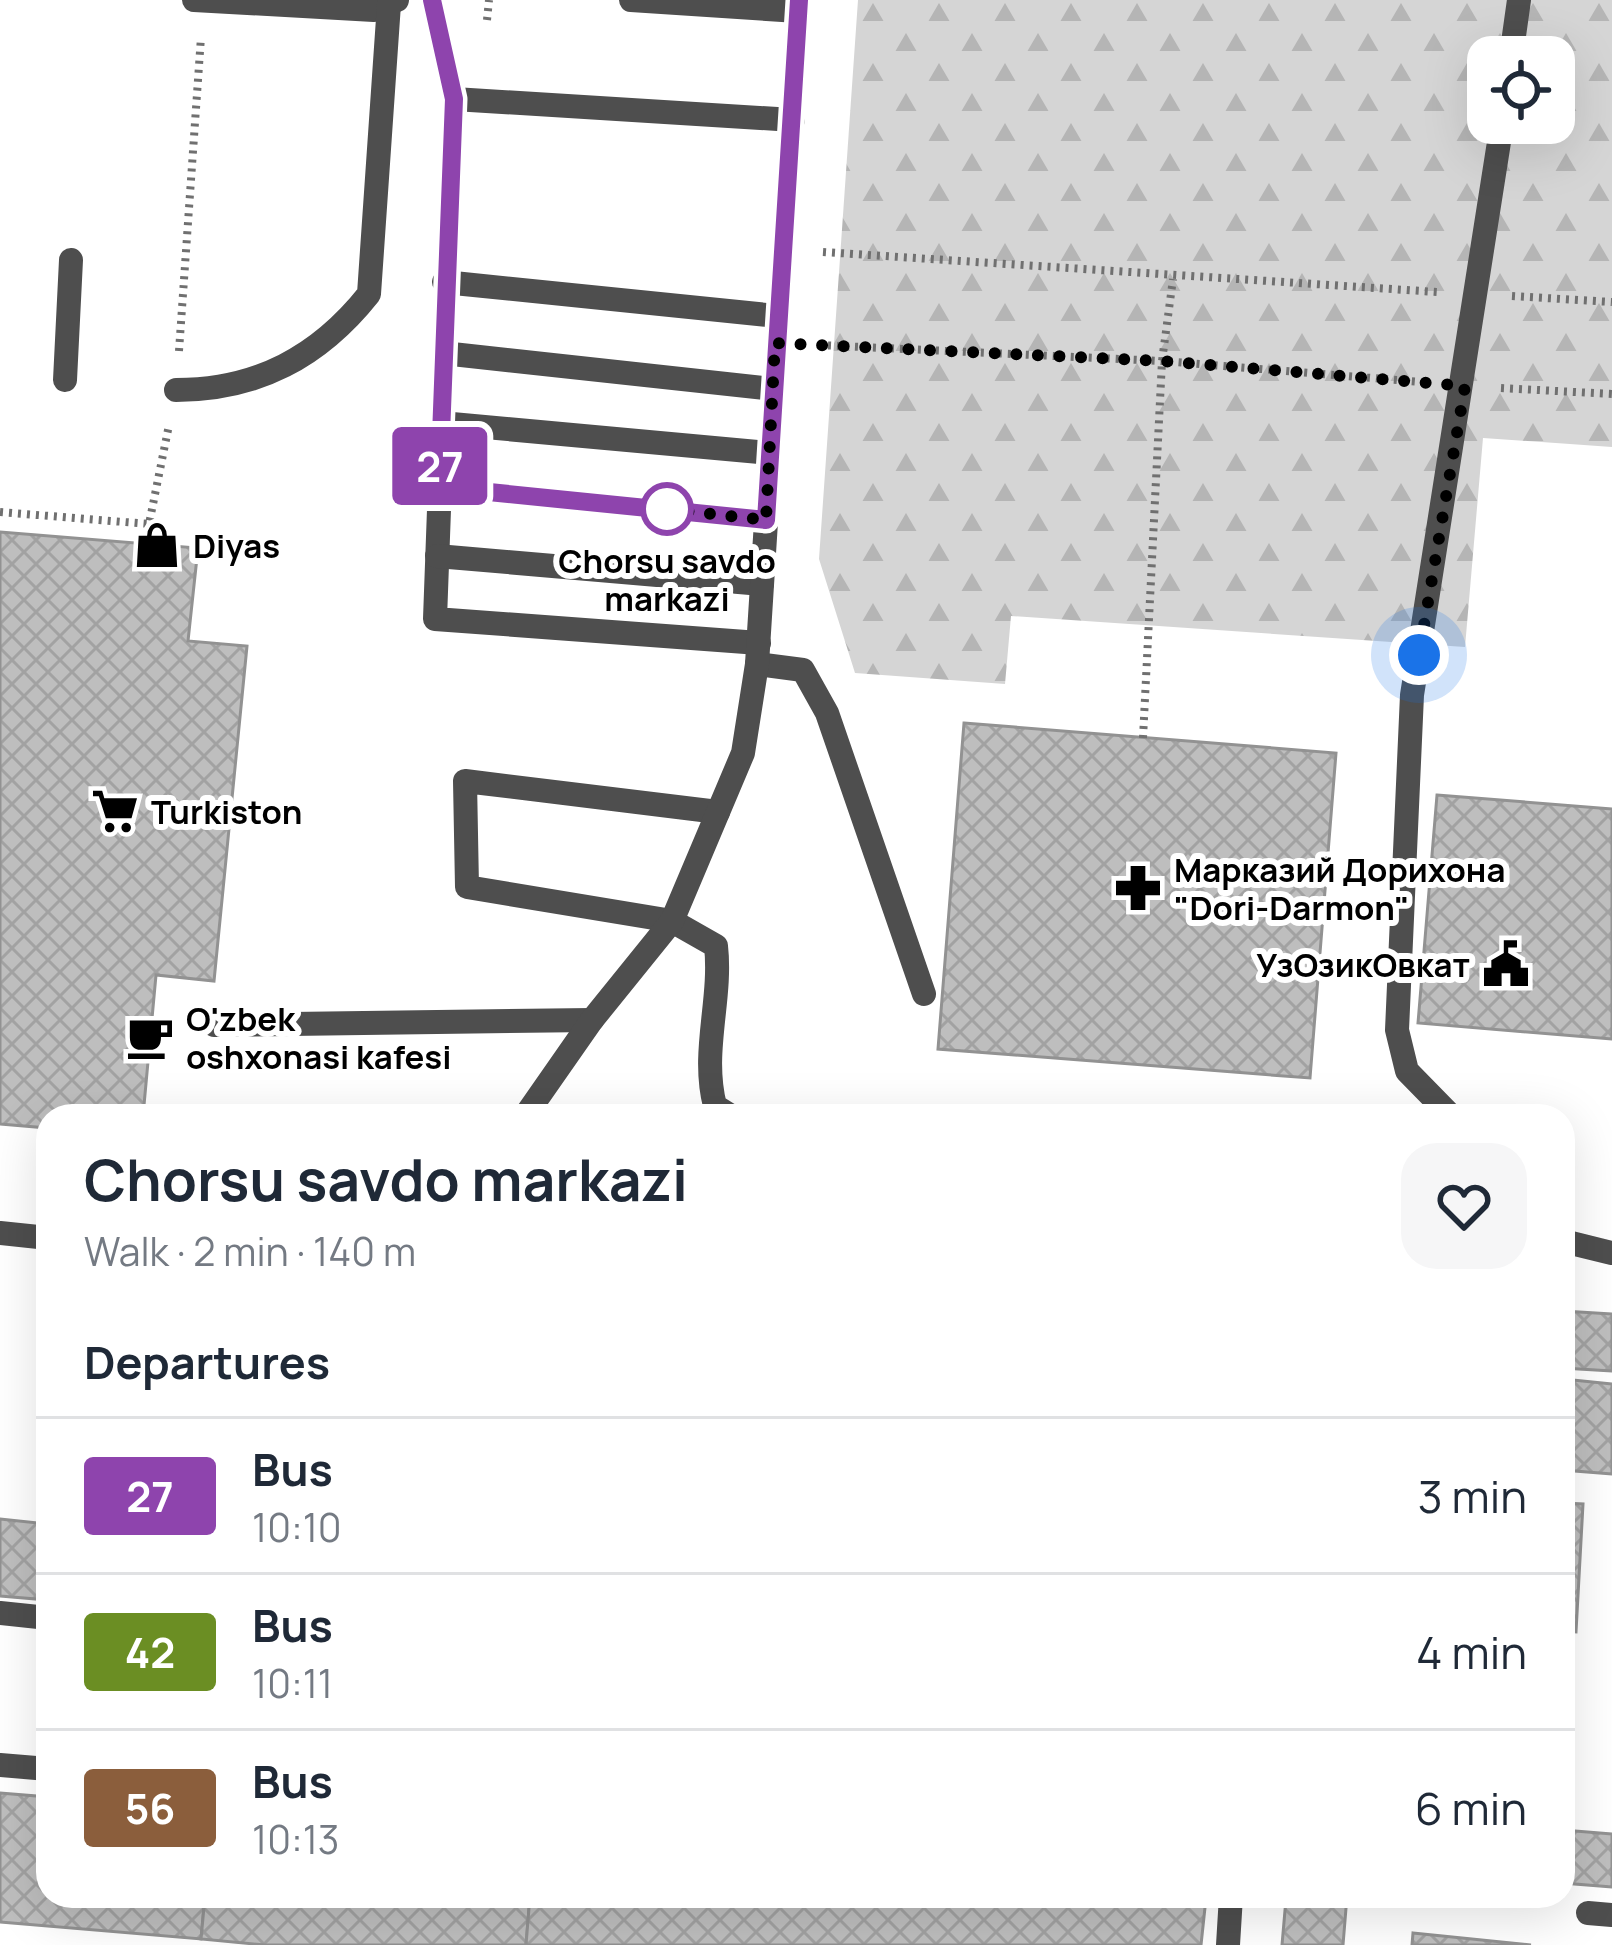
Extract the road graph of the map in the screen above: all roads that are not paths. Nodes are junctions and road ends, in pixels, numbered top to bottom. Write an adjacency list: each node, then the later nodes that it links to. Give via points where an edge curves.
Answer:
1 (194, 0): 5 (lane, via 374,10)
2 (433, 0): 8 (lane)
3 (631, 0): 6 (lane)
4 (1519, 0): 7 (lane)
5 (393, 2): 17 (lane, via 369,294 341,329 270,372 224,390)
6 (799, 6): 9 (lane)
7 (1514, 36)
8 (454, 99): 9 (lane); 12 (lane)
9 (793, 120): 13 (lane)
10 (1499, 144): 32 (lane, via 1412,695 1397,1030 1407,1071)
11 (71, 260): 15 (lane)
12 (444, 282): 13 (lane); 14 (lane)
13 (777, 316): 16 (lane)
14 (443, 353): 16 (lane); 18 (lane)
15 (65, 380)
16 (773, 389): 19 (lane)
17 (176, 390)
18 (441, 423): 19 (lane); 20 (lane)
19 (770, 453): 21 (lane)
20 (439, 487): 21 (lane); 22 (lane)
21 (766, 520): 23 (lane)
22 (437, 556): 23 (lane); 24 (lane, via 435,619)
23 (762, 584): 24 (lane)
24 (758, 654): 25 (lane, via 743,753); 27 (lane, via 803,670 827,713)
25 (718, 812): 26 (lane); 26 (lane, via 465,781 467,887)
26 (672, 921): 28 (lane); 31 (lane, via 716,946 706,1072)
27 (923, 994)
28 (592, 1020): 29 (lane); 30 (lane)
29 (214, 1025)
30 (533, 1104)
31 (714, 1104)
32 (1439, 1104)
33 (0, 1233): 34 (lane)
34 (36, 1237)
35 (1575, 1243): 36 (lane)
36 (1612, 1253)
37 (0, 1613): 38 (lane)
38 (36, 1617)
39 (0, 1765): 40 (lane)
40 (36, 1768)
41 (1231, 1908): 42 (lane)
42 (1228, 1945)

